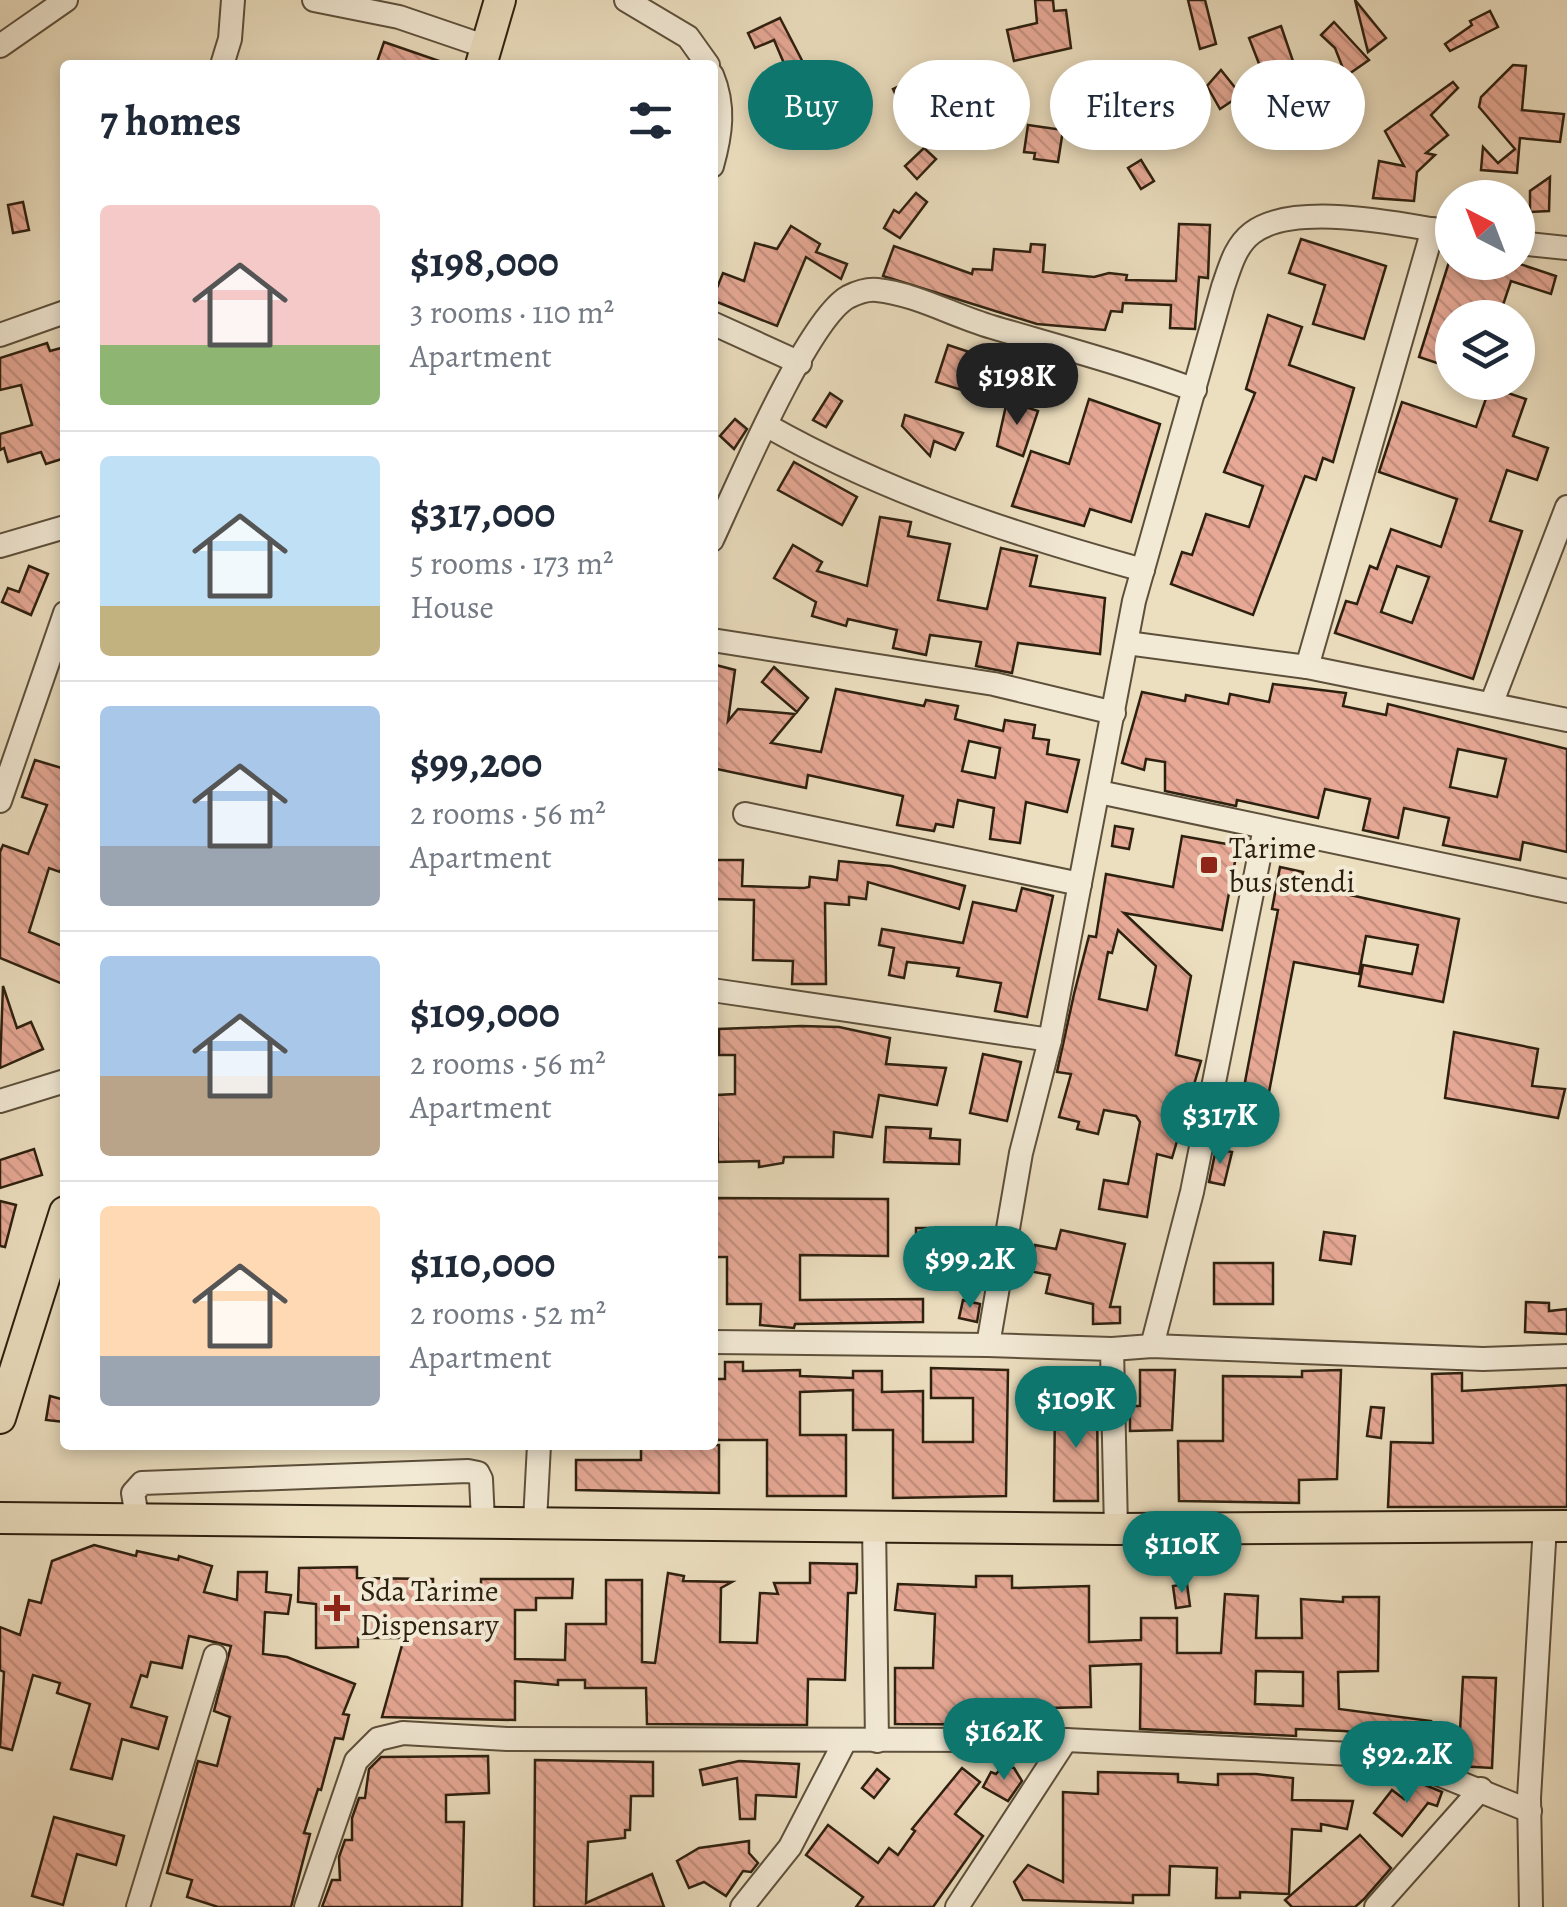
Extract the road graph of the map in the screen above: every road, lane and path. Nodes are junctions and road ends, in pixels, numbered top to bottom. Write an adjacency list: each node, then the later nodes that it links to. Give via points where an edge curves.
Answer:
1 (66, 0): 6 (street)
2 (233, 0): 8 (street)
3 (314, 0): 7 (street, via 400,17)
4 (500, 0): 7 (main road)
5 (626, 0): 9 (street, via 688,37)
6 (0, 46)
7 (484, 56)
8 (224, 60)
9 (704, 60)
10 (718, 89): 11 (street)
11 (718, 145)
12 (1435, 230): 20 (street, via 1303,217 1268,222 1248,235 1223,287)
13 (1535, 245): 14 (street)
14 (1567, 248)
15 (1435, 257): 30 (street)
16 (60, 314): 18 (street)
17 (718, 326): 19 (street)
18 (0, 335)
19 (800, 363): 20 (street, via 824,318 847,297 871,289); 21 (street)
20 (1195, 390): 26 (street)
21 (766, 424): 23 (street); 26 (street, via 881,484)
22 (1567, 506): 31 (street)
23 (718, 527)
24 (60, 528): 25 (street)
25 (0, 546)
26 (1144, 570): 29 (street)
27 (60, 627): 35 (street)
28 (718, 641): 32 (street, via 994,684)
29 (1127, 643): 30 (street); 32 (street)
30 (1307, 667): 31 (street)
31 (1492, 702): 33 (street)
32 (1114, 713): 34 (street)
33 (1567, 720)
34 (1099, 792): 37 (street); 38 (street)
35 (0, 801)
36 (745, 814): 38 (street)
37 (1265, 828): 39 (street); 47 (street, via 1192,1192)
38 (1080, 884): 41 (street)
39 (1567, 891)
40 (718, 991): 41 (street)
41 (1050, 1040): 46 (street, via 1021,1153)
42 (60, 1083): 43 (street)
43 (0, 1101)
44 (60, 1228): 50 (main road)
45 (718, 1342): 46 (street)
46 (988, 1345): 48 (street)
47 (1152, 1346): 48 (street); 49 (street)
48 (1112, 1350): 58 (street)
49 (1567, 1356)
50 (0, 1418)
51 (539, 1450): 55 (street)
52 (137, 1517): 53 (main road); 54 (main road); 54 (street, via 133,1493 142,1482 468,1471 481,1479)
53 (0, 1518)
54 (483, 1522): 55 (main road)
55 (535, 1522): 56 (main road)
56 (874, 1524): 58 (main road); 61 (street)
57 (1556, 1525): 58 (main road); 64 (street)
58 (1116, 1529)
59 (215, 1656): 66 (street)
60 (1066, 1740): 61 (street); 63 (street, via 1394,1756); 65 (street)
61 (876, 1741): 62 (street)
62 (844, 1742): 67 (street, via 403,1733 378,1739 356,1761); 68 (street, via 790,1847)
63 (1481, 1790): 64 (street); 69 (street)
64 (1530, 1811): 70 (street)
65 (969, 1903)
66 (138, 1907)
67 (306, 1907)
68 (742, 1907)
69 (1376, 1907)
70 (1531, 1907)

